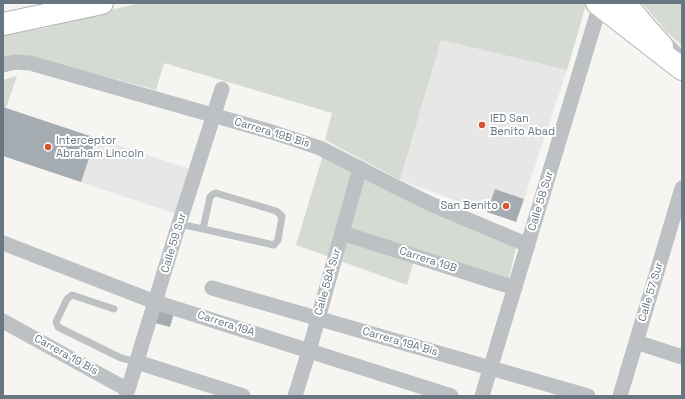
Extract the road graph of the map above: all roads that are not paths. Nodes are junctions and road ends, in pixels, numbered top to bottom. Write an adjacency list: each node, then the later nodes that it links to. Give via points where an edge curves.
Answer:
1 (625, 3): 8 (main road, via 653,37)
2 (95, 4): 4 (main road, via 21,11); 5 (main road)
3 (598, 4): 10 (main road); 19 (street, Calle 58 Sur)
4 (3, 9)
5 (3, 24)
6 (662, 34): 7 (lane)
7 (682, 54)
8 (682, 64)
9 (3, 65): 12 (street, Carrera 19B Bis, via 14,62 30,63)
10 (682, 69)
11 (222, 90): 12 (street, Calle 59 Sur)
12 (214, 116): 13 (street, Carrera 19B Bis, via 320,148); 15 (street, Calle 59 Sur)
13 (360, 168): 17 (street, Calle 58A Sur); 19 (street, Carrera 19B Bis, via 433,205)
14 (682, 188): 26 (street, Calle 57 Sur)
15 (179, 224): 16 (lane); 22 (street, Calle 59 Sur)
16 (202, 229): 16 (lane, via 274,244 278,240 282,216 276,211 216,193 210,197)
17 (342, 233): 21 (street, Carrera 19B); 24 (street, Calle 58A Sur)
18 (3, 243): 22 (street, Carrera 19A)
19 (528, 245): 21 (street, Calle 58 Sur)
20 (212, 288): 24 (street, Carrera 19A Bis)
21 (515, 288): 30 (street, Calle 58 Sur)
22 (155, 302): 27 (street, Carrera 19A); 29 (street, Calle 59 Sur)
23 (114, 309): 29 (lane, via 72,295 67,299 56,322 58,328 121,358)
24 (318, 318): 27 (street, Calle 58A Sur); 30 (street, Carrera 19A Bis)
25 (3, 321): 31 (street, Carrera 19 Bis)
26 (636, 342): 28 (street); 37 (street, Calle 57 Sur)
27 (309, 351): 33 (street, Calle 58A Sur); 34 (street, Carrera 19A)
28 (682, 357)
29 (137, 362): 31 (street, Calle 59 Sur); 32 (street)
30 (491, 368): 35 (street, Calle 58 Sur); 36 (street, Carrera 19A Bis)
31 (127, 393)
32 (243, 396)
33 (295, 396)
34 (451, 396)
35 (482, 396)
36 (588, 396)
37 (620, 396)

